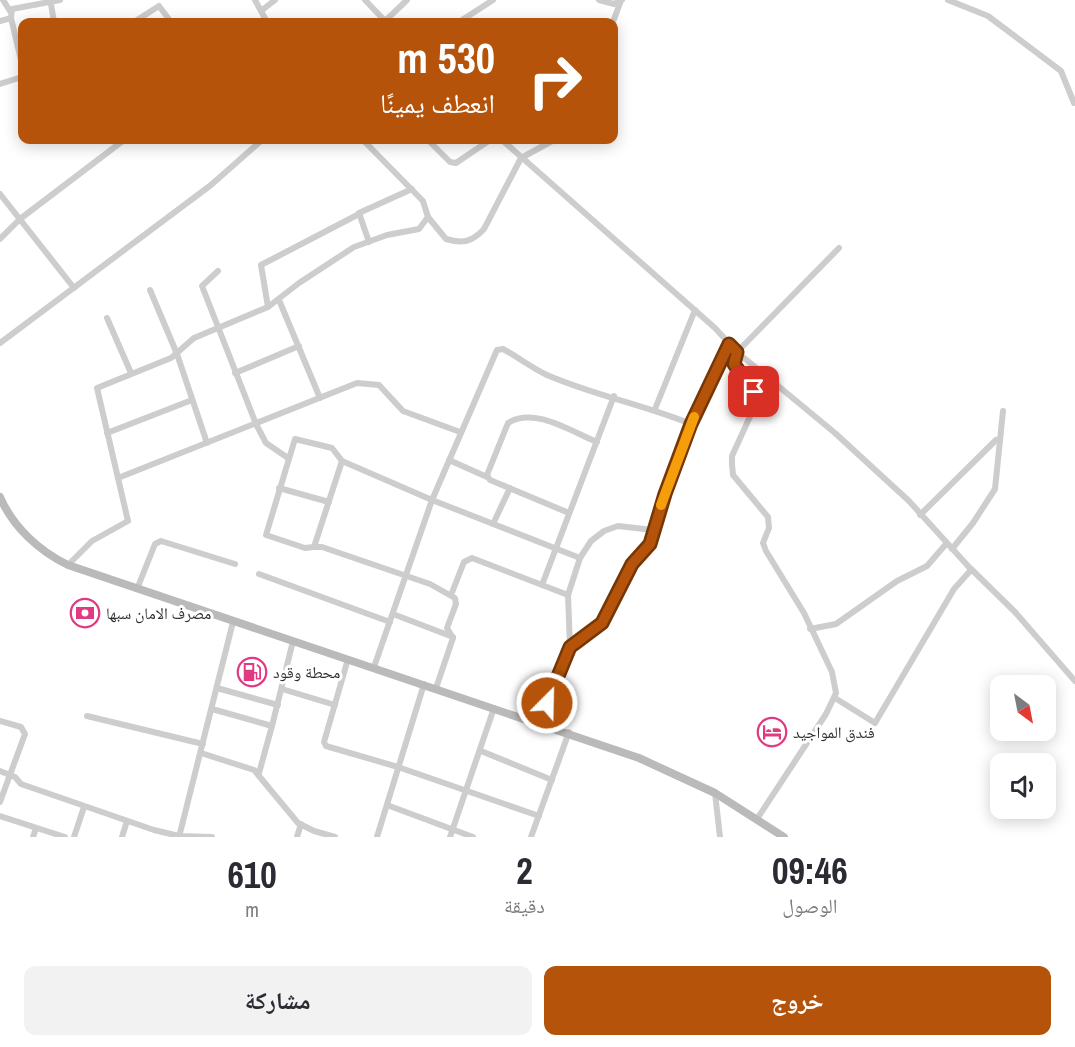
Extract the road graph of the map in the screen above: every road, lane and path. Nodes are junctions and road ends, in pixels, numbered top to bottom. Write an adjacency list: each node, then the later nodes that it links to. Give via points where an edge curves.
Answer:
1 (3, 0): 13 (street)
2 (60, 0): 11 (street)
3 (255, 0): 12 (street)
4 (275, 0): 12 (street)
5 (364, 0): 18 (street)
6 (407, 0): 19 (street)
7 (493, 0): 20 (street)
8 (599, 0): 10 (street)
9 (948, 0): 26 (street, via 988,16 1060,71)
10 (621, 2): 21 (street)
11 (51, 4): 13 (street); 14 (street)
12 (261, 11): 17 (street)
13 (11, 15): 22 (street); 23 (street)
14 (53, 18)
15 (140, 18): 16 (street, via 159,6)
16 (168, 18)
17 (265, 18)
18 (381, 18)
19 (389, 18)
20 (465, 18)
21 (615, 18)
22 (0, 21)
23 (18, 46)
24 (18, 78): 25 (street)
25 (0, 84)
26 (1074, 103)
27 (119, 144): 39 (street)
28 (257, 144): 44 (street, via 211,185)
29 (367, 144): 35 (street)
30 (432, 144): 31 (street, via 456,163)
31 (484, 144)
32 (506, 144): 34 (street)
33 (547, 144): 34 (street)
34 (521, 158): 38 (street, via 476,237 466,242 446,239); 48 (street)
35 (412, 189): 37 (street); 38 (street, via 426,205)
36 (0, 195): 39 (street)
37 (358, 214): 41 (street); 47 (street, via 261,265)
38 (428, 217): 41 (street, via 419,229)
39 (20, 219): 40 (street); 44 (street)
40 (0, 239)
41 (369, 242): 46 (street, via 299,283)
42 (839, 248): 54 (street)
43 (218, 271): 50 (street, via 202,286)
44 (74, 288): 51 (street)
45 (150, 290): 55 (street)
46 (279, 300): 47 (street); 53 (street)
47 (268, 307): 50 (street)
48 (695, 310): 52 (street); 63 (street)
49 (107, 318): 56 (street)
50 (216, 328): 55 (street, via 194,338); 57 (street)
51 (0, 343)
52 (729, 344): 54 (street); 66 (street)
53 (299, 346): 57 (street); 60 (street)
54 (737, 352): 58 (street); 61 (street, via 734,364)
55 (177, 354): 56 (street); 62 (street)
56 (131, 373): 68 (street, via 97,388)
57 (235, 373): 65 (street)
58 (778, 386): 61 (street); 83 (street, via 835,433 909,501)
59 (614, 396): 63 (street); 67 (street, via 544,374 500,349 494,352); 70 (street)
60 (320, 398): 65 (street); 67 (street, via 357,383 372,382 403,411)
61 (758, 399): 103 (street, via 732,456 733,475 768,517 770,528 763,543 766,551)
62 (192, 400): 68 (street); 71 (street)
63 (655, 410): 66 (street)
64 (1003, 411): 89 (street, via 995,489)
65 (256, 424): 71 (street); 72 (street, via 266,442)
66 (691, 424): 85 (street)
67 (460, 432): 73 (street)
68 (107, 433): 76 (street)
69 (996, 440): 83 (street)
70 (597, 442): 75 (street, via 540,419 519,418 508,423); 82 (street)
71 (207, 443): 76 (street)
72 (288, 458): 74 (street, via 292,443 301,439 332,448); 77 (street)
73 (448, 460): 75 (street); 80 (street)
74 (342, 461): 80 (street); 81 (street)
75 (487, 477): 78 (street)
76 (118, 478): 92 (street, via 128,521 92,541)
77 (279, 488): 81 (street); 87 (street, via 266,536 304,548)
78 (510, 488): 82 (street); 84 (street)
79 (0, 497): 92 (street, via 24,532)
80 (432, 500): 84 (street); 95 (street)
81 (329, 502): 87 (street)
82 (569, 513): 88 (street)
83 (920, 516): 86 (street)
84 (493, 524): 88 (street)
85 (653, 530): 90 (street, via 618,526 604,531 591,541); 106 (street, via 650,544 632,564 602,623)
86 (946, 544): 89 (street); 103 (street, via 927,566 897,581 836,624)
87 (314, 547): 95 (street)
88 (556, 548): 90 (street); 96 (street)
89 (952, 549): 93 (street)
90 (580, 558): 99 (street)
91 (235, 564): 97 (street, via 160,541 155,544)
92 (68, 565): 97 (street)
93 (971, 570): 109 (street, via 1015,612); 114 (street, via 954,589 874,723)
94 (259, 574): 102 (street)
95 (406, 576): 98 (street); 100 (street)
96 (542, 585): 98 (street, via 471,558 464,562); 99 (street)
97 (137, 589): 101 (street)
98 (451, 595): 104 (street, via 456,604 447,628)
99 (568, 595): 106 (street)
100 (393, 614): 102 (street); 104 (street)
101 (233, 622): 105 (street); 111 (street)
102 (390, 622): 108 (street)
103 (810, 629): 114 (street, via 832,672)
104 (453, 638): 112 (street)
105 (293, 641): 107 (street); 113 (street)
106 (570, 647): 121 (street)
107 (348, 659): 108 (street); 116 (street)
108 (374, 667): 110 (street)
109 (1075, 681)
110 (424, 684): 112 (street); 127 (street)
111 (217, 688): 115 (street); 118 (street)
112 (436, 688): 117 (street)
113 (282, 689): 115 (street); 116 (street)
114 (835, 698): 139 (street)
115 (278, 705): 122 (street)
116 (335, 705): 127 (street, via 326,746)
117 (494, 707): 121 (street); 125 (street)
118 (212, 709): 122 (street); 124 (street)
119 (87, 716): 124 (street)
120 (0, 721): 130 (street, via 21,728 25,734)
121 (539, 722): 123 (street)
122 (272, 726): 129 (street)
123 (569, 732): 131 (street); 133 (street)
124 (203, 744): 126 (street)
125 (481, 751): 131 (street); 132 (street)
126 (201, 753): 129 (street); 144 (street)
127 (398, 767): 132 (street); 135 (street)
128 (0, 771): 130 (street)
129 (259, 773): 141 (street)
130 (10, 775): 134 (street); 136 (street, via 21,784)
131 (552, 780): 138 (street)
132 (467, 790): 138 (street); 143 (street)
133 (715, 793): 139 (street); 155 (street)
134 (0, 802)
135 (387, 805): 143 (street); 152 (street)
136 (84, 807): 140 (street); 147 (street)
137 (0, 816): 142 (street)
138 (539, 816): 154 (street)
139 (758, 819): 156 (street)
140 (127, 821): 144 (street); 148 (street)
141 (301, 824): 150 (street); 151 (street)
142 (36, 828): 145 (street); 146 (street)
143 (451, 833): 153 (street)
144 (179, 836): 149 (street)
145 (33, 837)
146 (65, 837)
147 (74, 837)
148 (122, 837)
149 (212, 837)
150 (297, 837)
151 (335, 837)
152 (377, 837)
153 (473, 837)
154 (531, 837)
155 (720, 837)
156 (784, 837)

